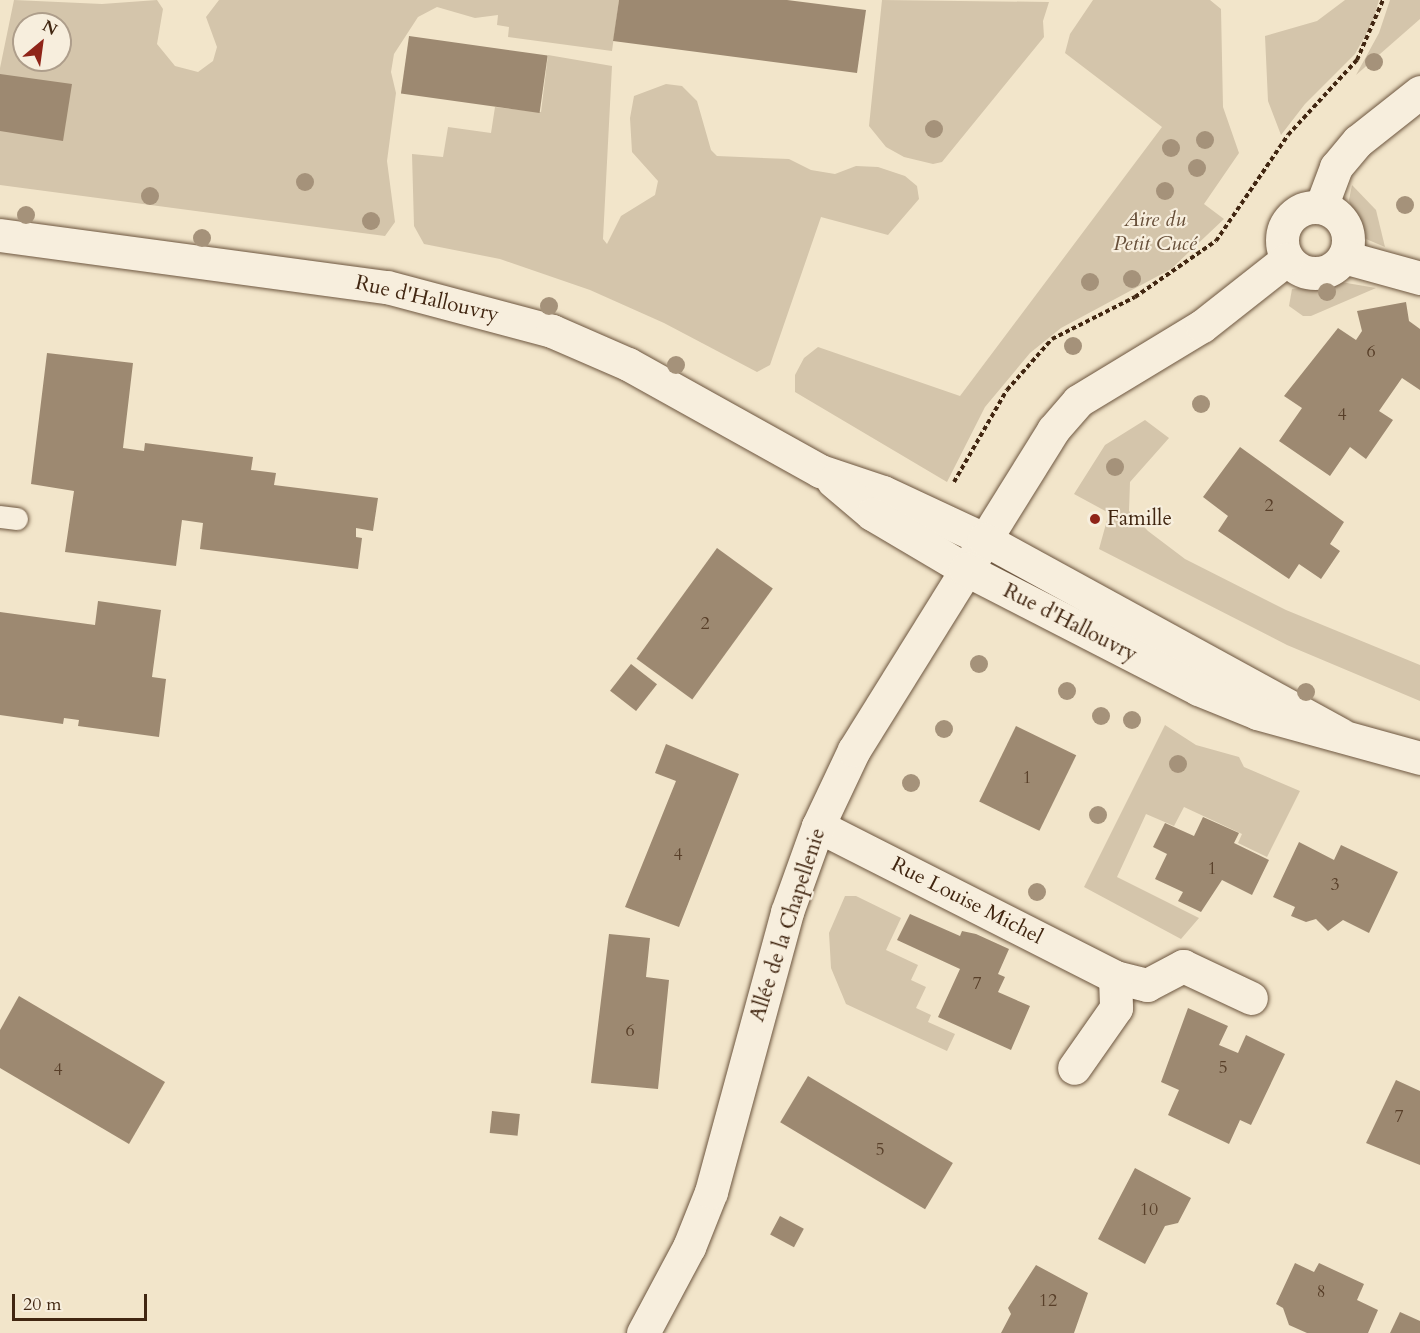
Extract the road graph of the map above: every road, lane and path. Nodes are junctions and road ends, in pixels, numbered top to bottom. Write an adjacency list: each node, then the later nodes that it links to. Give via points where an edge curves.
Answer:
1 (1383, 0): 9 (path, via 1357,60 1288,135 1216,241 1135,297 1052,339 1007,390)
2 (1420, 92): 3 (street, via 1358,141 1336,167)
3 (1321, 207): 5 (street, via 1346,226 1349,237); 6 (street, via 1301,210 1286,224 1281,244)
4 (0, 235): 8 (street, Rue d'Hallouvry, via 377,285 472,306 552,331 628,364)
5 (1344, 257): 6 (street, via 1337,266 1318,273 1298,270); 7 (street)
6 (1287, 259): 10 (street, Allée de la Chapellenie, via 1202,326 1078,401 1053,430)
7 (1420, 278)
8 (820, 471): 10 (street, Rue d'Hallouvry, via 883,492); 11 (street, Rue d'Hallouvry, via 872,514)
9 (950, 488)
10 (984, 539): 11 (street, Allée de la Chapellenie); 12 (street, Rue d'Hallouvry)
11 (965, 569): 12 (street, Rue d'Hallouvry, via 1198,688 1257,712); 14 (street, Allée de la Chapellenie, via 854,750)
12 (1340, 734): 13 (street, Rue d'Hallouvry)
13 (1420, 758)
14 (818, 826): 15 (street, Rue Louise Michel); 18 (street, Allée de la Chapellenie, via 781,934 711,1192)
15 (1115, 977): 16 (street, Rue Louise Michel, via 1147,985 1183,966); 17 (street, via 1116,1008)
16 (1251, 998)
17 (1074, 1068)
18 (644, 1333)

